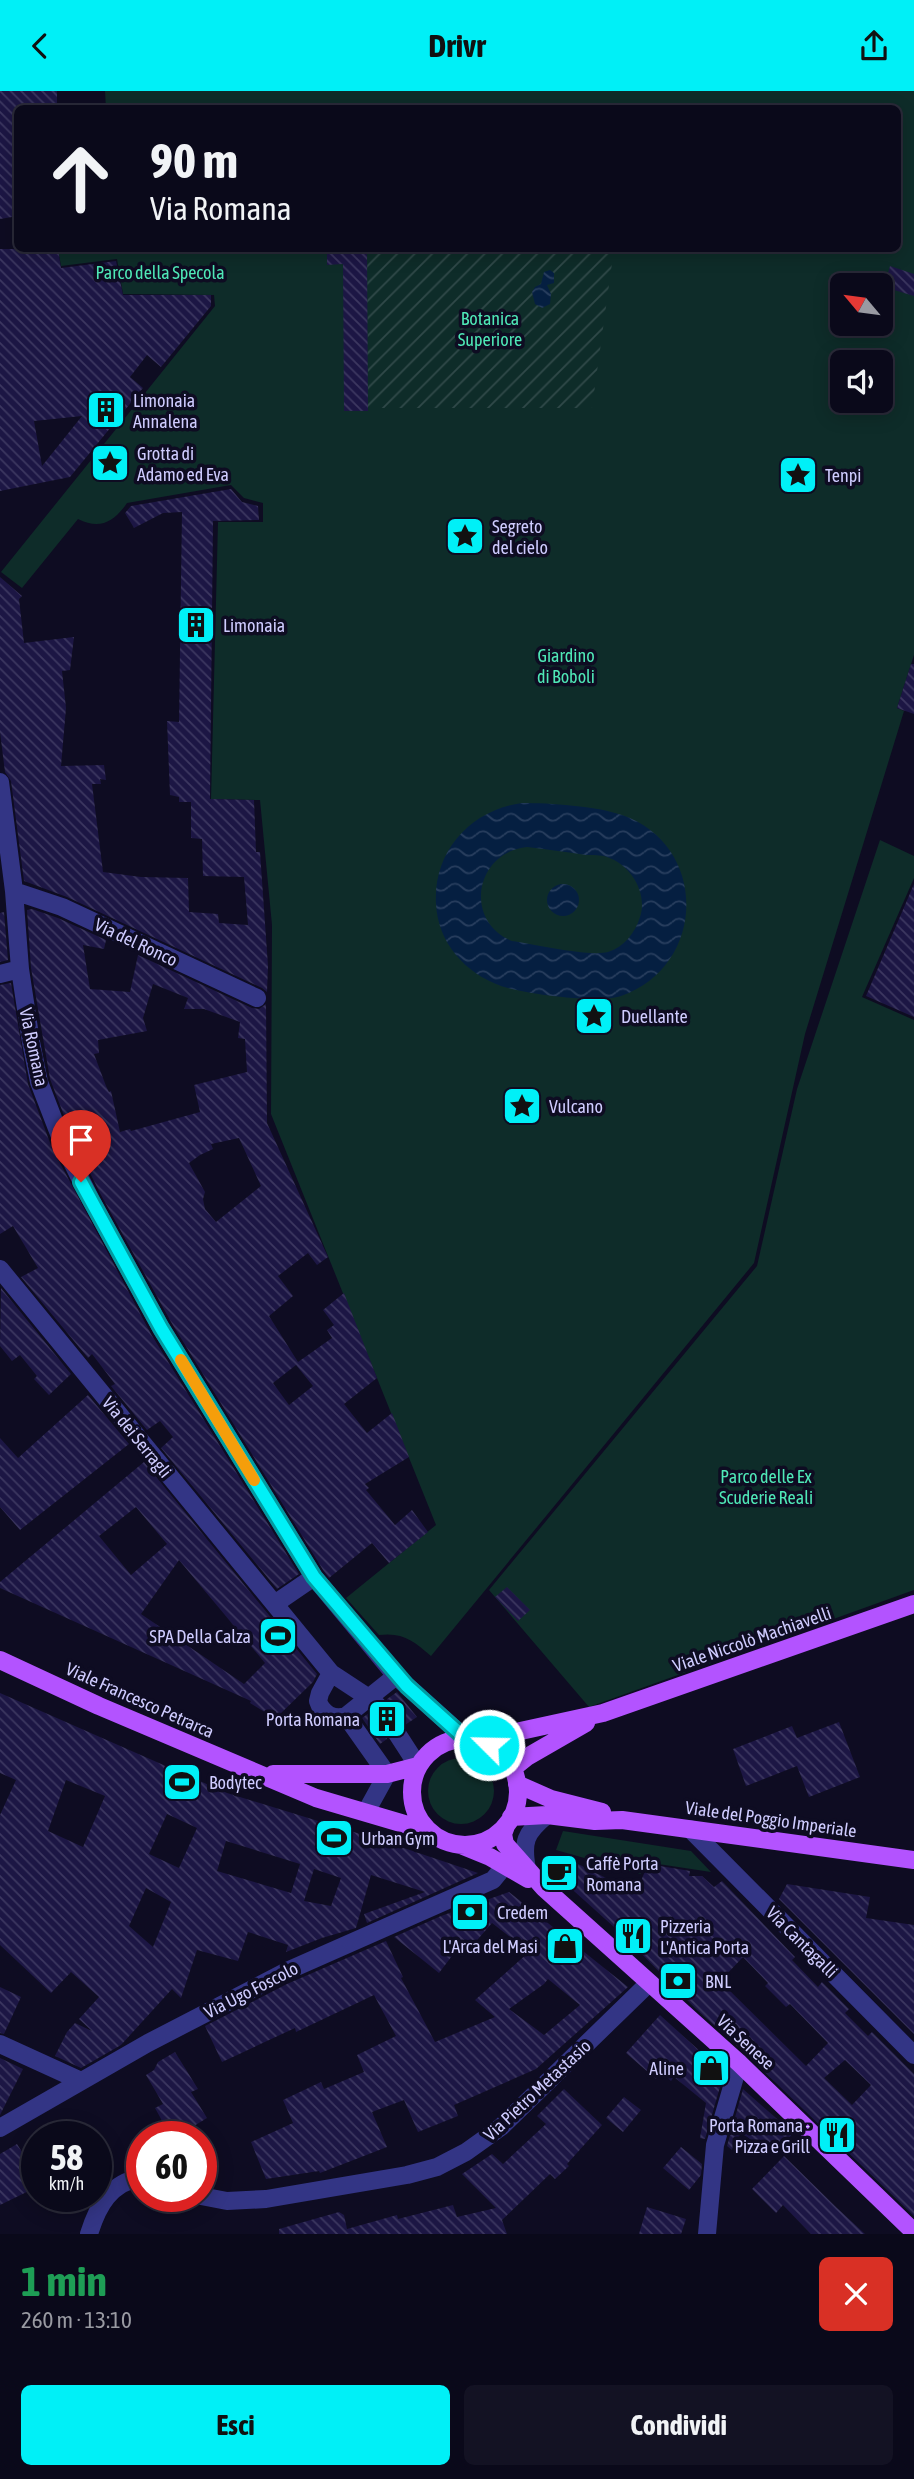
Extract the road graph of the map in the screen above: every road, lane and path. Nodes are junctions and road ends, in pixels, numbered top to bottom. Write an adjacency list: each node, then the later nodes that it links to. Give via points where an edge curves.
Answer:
1 (0, 782): 2 (street, Via Romana)
2 (10, 901): 3 (street, Via Romana); 4 (street, Via del Ronco, via 62,907)
3 (8, 972): 6 (street, Via Romana, via 40,1082 91,1200 161,1328)
4 (257, 998)
5 (0, 1269): 7 (street, Via dei Serragli)
6 (314, 1577): 7 (street); 11 (street, Via Romana)
7 (276, 1604): 10 (street, Via dei Serragli)
8 (914, 1604): 13 (main road, Viale Niccolò Machiavelli)
9 (0, 1660): 18 (main road, Viale Francesco Petrarca)
10 (331, 1673): 12 (street, Via dei Serragli); 14 (street, via 319,1705 336,1718)
11 (396, 1676): 12 (street); 16 (street, Via Romana)
12 (373, 1702): 14 (street)
13 (603, 1713): 16 (main road, Viale Niccolò Machiavelli); 20 (main road, Viale Niccolò Machiavelli, via 527,1757)
14 (346, 1717): 19 (street)
15 (396, 1732): 17 (street)
16 (471, 1740): 17 (main road, via 443,1744); 20 (main road, via 499,1752)
17 (418, 1766): 19 (main road, Viale Francesco Petrarca); 26 (main road, via 412,1798 414,1811)
18 (264, 1774): 19 (main road, Viale Francesco Petrarca); 21 (main road, Viale Francesco Petrarca, via 316,1798)
19 (387, 1774): 21 (street)
20 (514, 1777): 23 (main road, Viale del Poggio Imperiale, via 551,1799); 24 (main road, via 516,1804)
21 (366, 1812): 26 (main road, Viale Francesco Petrarca)
22 (547, 1815): 23 (main road, Viale del Poggio Imperiale); 24 (main road, Viale del Poggio Imperiale); 30 (street, via 524,1844)
23 (621, 1820): 25 (main road, Viale del Poggio Imperiale)
24 (508, 1822): 27 (main road, via 490,1840); 30 (main road, Via Senese, via 505,1844)
25 (690, 1829): 28 (main road, Viale del Poggio Imperiale); 34 (street, Via Cantagalli)
26 (428, 1831): 27 (main road)
27 (460, 1845): 29 (main road, Via Senese)
28 (914, 1860)
29 (505, 1865): 31 (main road, Via Senese); 36 (street, Via Ugo Foscolo, via 493,1880 287,1971)
30 (527, 1869): 31 (main road, Via Senese)
31 (544, 1888): 32 (main road, Via Senese)
32 (649, 1983): 35 (main road, Via Senese); 39 (street, Via Pietro Metastasio, via 501,2127 437,2167 266,2199)
33 (0, 2044): 36 (street)
34 (914, 2055)
35 (738, 2063): 40 (main road, Via Senese); 42 (street, via 715,2145)
36 (81, 2081): 37 (street, Via Ugo Foscolo)
37 (0, 2128)
38 (126, 2182): 41 (street, via 105,2197)
39 (217, 2199)
40 (914, 2232)
41 (89, 2234)
42 (707, 2234)

